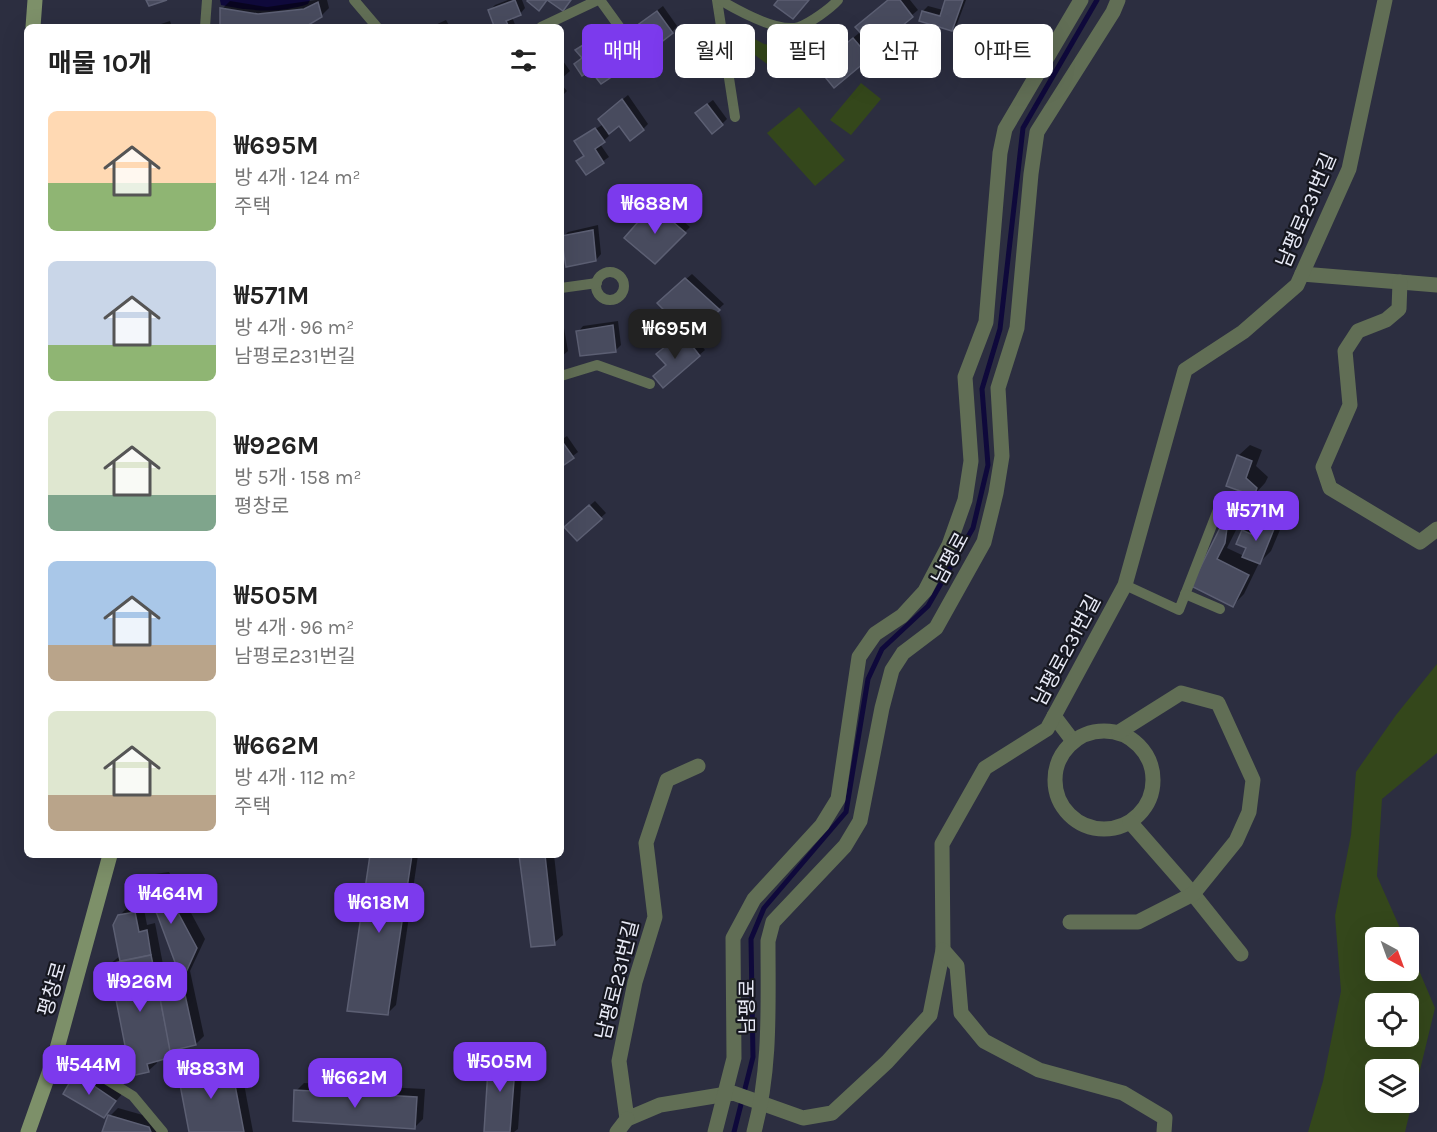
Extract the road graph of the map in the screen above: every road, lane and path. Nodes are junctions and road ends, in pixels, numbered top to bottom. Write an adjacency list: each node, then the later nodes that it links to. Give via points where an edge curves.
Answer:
1 (35, 0): 10 (street)
2 (207, 0): 11 (lane)
3 (354, 0): 12 (lane)
4 (599, 0): 13 (lane); 14 (lane)
5 (718, 0): 6 (lane, via 776,26 798,27); 15 (lane)
6 (838, 0)
7 (1081, 0): 39 (street, 남평로, via 1005,129 986,322 965,377 971,462 965,500 949,545 925,591 902,616 875,634 860,657 838,799 822,825 754,899 733,938 734,1058)
8 (1118, 0): 40 (street, 남평로, via 1037,132 1017,328 998,388 1002,456 984,542 936,628 903,653 892,670 860,821 845,846 773,922 768,941 767,1063)
9 (1385, 0): 16 (street, 남평로231번길, via 1349,169)
10 (33, 24)
11 (206, 24)
12 (374, 24)
13 (547, 24)
14 (617, 24)
15 (735, 117)
16 (1302, 274): 17 (street); 25 (street, 남평로231번길, via 1297,285 1243,332 1185,370)
17 (1400, 282): 19 (street); 24 (street, via 1399,309 1386,320 1358,331 1345,351 1350,405 1323,467 1330,488 1420,542)
18 (597, 283): 20 (lane)
19 (1437, 285)
20 (564, 288)
21 (564, 375): 22 (lane, via 597,365)
22 (650, 384)
23 (1221, 502): 26 (lane)
24 (1437, 529)
25 (1125, 585): 26 (lane, via 1179,610); 28 (street, 남평로231번길)
26 (1185, 594): 27 (lane)
27 (1220, 609)
28 (1054, 716): 30 (street); 36 (street, 남평로231번길, via 1047,729 985,768 942,844)
29 (1119, 732): 30 (street, via 1087,733); 32 (street, via 1145,751 1154,782 1151,798); 34 (street, via 1181,693 1218,703 1253,780 1249,812 1236,841)
30 (1073, 741): 32 (street, via 1056,769 1054,786 1059,802 1082,825 1098,830 1115,829)
31 (698, 766): 41 (street, 남평로231번길, via 666,780 646,843 655,917 635,982 619,1061)
32 (1130, 822): 34 (street)
33 (109, 858): 38 (street, 평창로)
34 (1193, 894): 35 (street, via 1138,922); 37 (street)
35 (1070, 922)
36 (943, 950): 40 (street, 남평로231번길, via 930,1015 832,1113 802,1118); 47 (street, via 957,966 960,1013 984,1041 1039,1070 1123,1093 1165,1118)
37 (1241, 954)
38 (57, 1049): 42 (street, 평창로); 43 (lane, via 133,1096)
39 (728, 1094): 40 (street, 남평로231번길); 41 (street, via 660,1105); 45 (street)
40 (758, 1103): 46 (street)
41 (627, 1119): 44 (street)
42 (28, 1132)
43 (163, 1132)
44 (617, 1132)
45 (715, 1132)
46 (754, 1132)
47 (1164, 1132)

